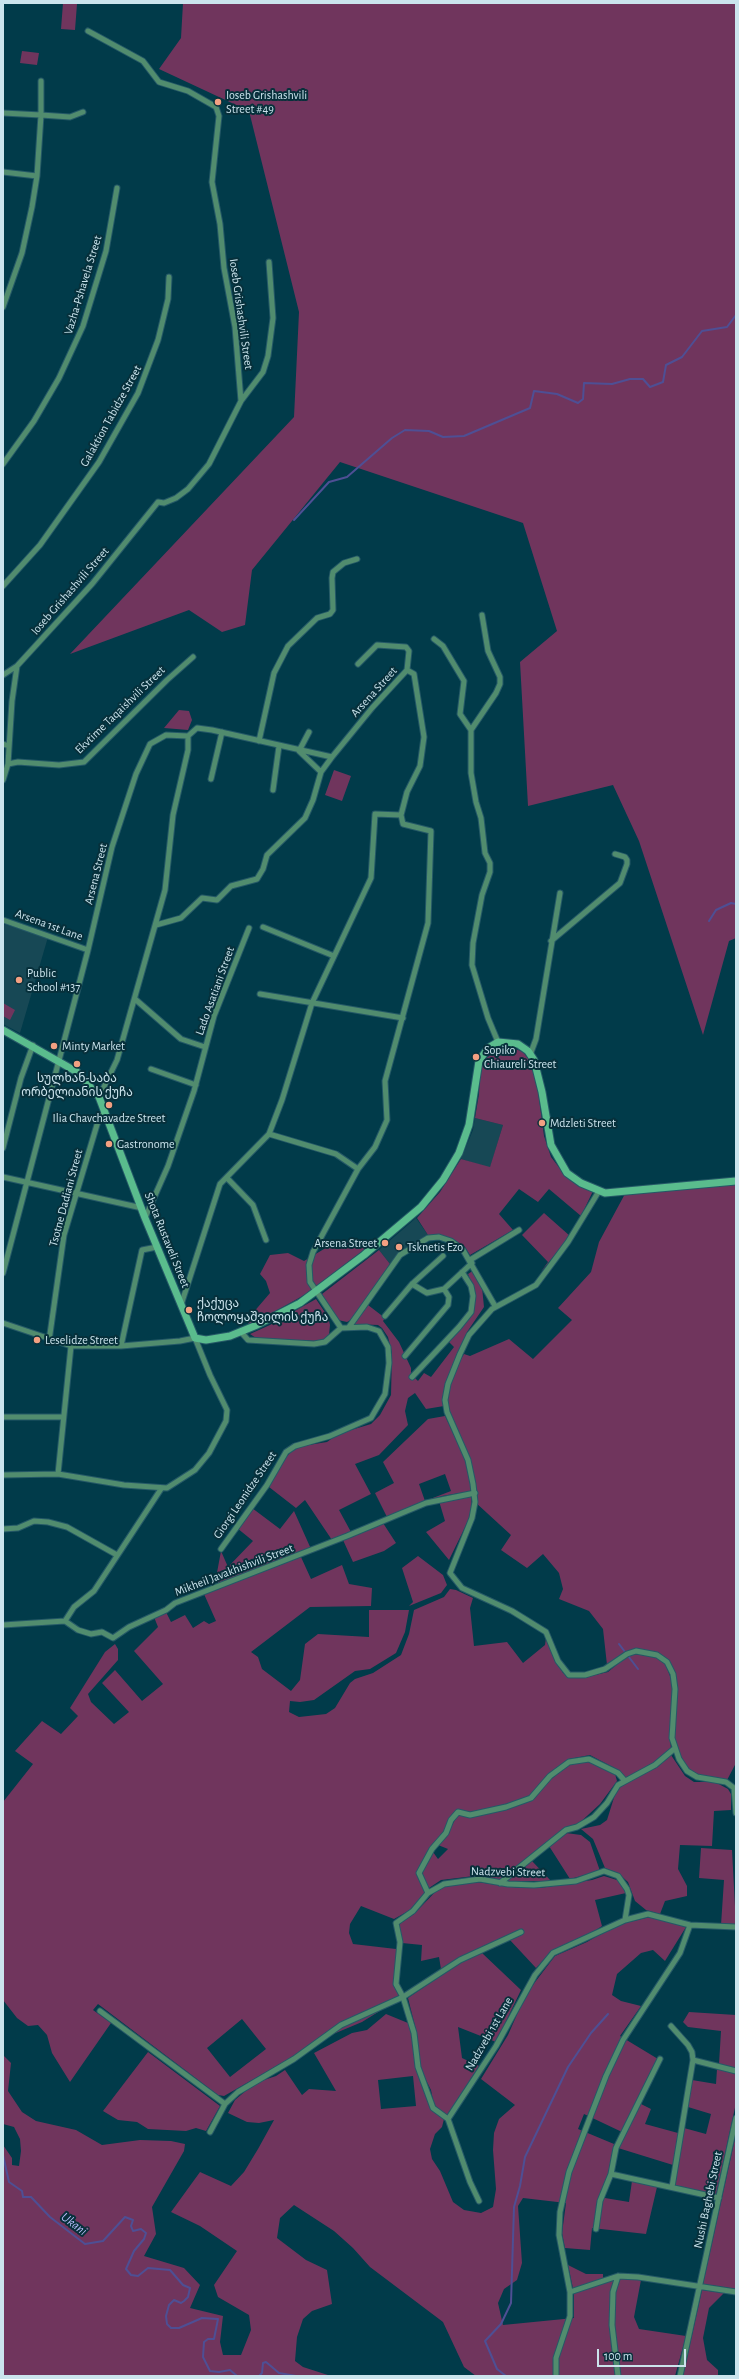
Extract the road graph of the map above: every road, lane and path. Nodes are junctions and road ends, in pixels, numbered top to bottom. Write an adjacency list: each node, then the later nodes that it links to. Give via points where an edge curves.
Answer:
1 (88, 31): 12 (street, Ioseb Grishashvili Street, via 143,61 159,82 188,90 216,107 219,116 212,182 235,327)
2 (41, 81): 5 (street)
3 (84, 112): 5 (street, via 70,117)
4 (3, 113): 5 (street)
5 (41, 115): 7 (street)
6 (3, 172): 7 (street)
7 (37, 176): 11 (street, via 22,253)
8 (117, 188): 13 (street, Vazha-Pshavela Street, via 106,251 83,326 59,378 34,421)
9 (268, 262): 12 (street, via 273,318 268,356 264,372)
10 (169, 276): 15 (street, Galaktion Tabidze Street, via 168,299 158,340 138,393 99,462 40,545)
11 (3, 307)
12 (241, 401): 20 (street, Ioseb Grishashvili Street, via 209,464 188,489 176,498 164,503 158,502 92,584)
13 (3, 464)
14 (357, 559): 27 (street, via 344,563 333,572 333,610 330,614 318,618 288,646 274,673)
15 (3, 586)
16 (482, 615): 23 (street, via 488,651 500,677 500,684)
17 (434, 639): 23 (street, via 443,646 464,681 460,714)
18 (193, 657): 33 (street, Ekvtime Taqaishvili Street, via 166,680 84,762 59,765 18,762)
19 (358, 664): 21 (street, via 377,645 406,647 409,651)
20 (17, 666): 22 (street, Ioseb Grishashvili Street); 29 (street)
21 (407, 670): 32 (street, Arsena Street); 38 (street, Arsena Street, via 414,674 424,737 420,766 407,792)
22 (3, 675)
23 (471, 730): 53 (street, via 471,773 490,863 473,943 472,964)
24 (222, 732): 26 (street, Arsena Street, via 196,728); 27 (street, Arsena Street); 35 (street)
25 (308, 732): 31 (street)
26 (188, 736): 42 (street, via 188,750 173,815 165,890); 46 (street, Arsena Street, via 166,735 150,744 142,757 112,847)
27 (259, 741): 30 (street, Arsena Street)
28 (3, 744): 29 (street)
29 (9, 746): 33 (street)
30 (278, 746): 31 (street, Arsena Street); 37 (street)
31 (299, 751): 32 (street, Arsena Street); 34 (street)
32 (332, 757): 34 (street)
33 (8, 764): 36 (street)
34 (321, 772): 42 (street, via 305,818 266,855 263,869 257,879 230,886 217,900 202,898 181,918)
35 (211, 779)
36 (3, 780)
37 (273, 790)
38 (401, 815): 47 (street, via 375,814 370,878); 51 (street, via 403,824 431,831 428,922)
39 (615, 854): 45 (street, via 627,860 620,882)
40 (560, 893): 45 (street)
41 (3, 920): 46 (street, Arsena 1st Lane)
42 (156, 925): 49 (street)
43 (263, 927): 47 (street)
44 (248, 928): 55 (street, Lado Asatiani Street, via 214,1016)
45 (551, 941): 56 (street, via 536,1039)
46 (88, 950): 57 (street, Arsena Street)
47 (334, 956): 50 (street)
48 (260, 994): 50 (street)
49 (134, 999): 55 (street, Lado Asatiani Street, via 181,1039); 60 (street, via 116,1060)
50 (312, 1003): 51 (street); 62 (street)
51 (403, 1018): 64 (street, via 385,1081 387,1120 375,1147)
52 (3, 1030): 54 (main road, Shota Rustaveli Street)
53 (498, 1042): 56 (main road, via 518,1044); 82 (main road, via 488,1048 478,1061 469,1125 459,1153 443,1180 421,1207)
54 (33, 1045): 57 (main road, Shota Rustaveli Street); 63 (street, via 21,1078)
55 (205, 1047): 59 (street)
56 (530, 1055): 69 (main road, via 538,1072 551,1145 568,1173)
57 (60, 1061): 60 (main road, Shota Rustaveli Street, via 86,1080); 68 (street, Arsena Street)
58 (151, 1069): 59 (street)
59 (196, 1085): 72 (street, via 168,1166)
60 (99, 1097): 61 (main road, Shota Rustaveli Street)
61 (105, 1112): 70 (street, Tsotne Dadiani Street, via 99,1118); 71 (main road, Shota Rustaveli Street)
62 (269, 1134): 64 (street, via 336,1154); 66 (street)
63 (3, 1148)
64 (358, 1169): 82 (street, via 311,1258 310,1282)
65 (3, 1177): 68 (street)
66 (227, 1178): 74 (street, via 253,1205); 83 (street, via 220,1184)
67 (736, 1181): 69 (main road, via 626,1192)
68 (28, 1184): 70 (street); 79 (street, Arsena Street)
69 (598, 1191): 84 (street, via 568,1242 536,1285 521,1295)
70 (77, 1194): 71 (street); 91 (street, Tsotne Dadiani Street, via 64,1235)
71 (142, 1208): 72 (main road, Shota Rustaveli Street)
72 (145, 1218): 75 (main road, Shota Rustaveli Street)
73 (519, 1230): 77 (street)
74 (266, 1240)
75 (157, 1247): 83 (main road, Shota Rustaveli Street); 93 (street, via 142,1250)
76 (443, 1256): 80 (street)
77 (471, 1261): 78 (street); 84 (street); 87 (street, via 452,1241 439,1237 428,1238 416,1244 400,1255)
78 (462, 1272): 81 (street); 95 (street, via 471,1286 471,1312)
79 (3, 1273)
80 (412, 1284): 81 (street, via 427,1293); 85 (street)
81 (444, 1289): 94 (street, via 450,1297 448,1305)
82 (315, 1292): 88 (street); 89 (main road, via 278,1315)
83 (181, 1305): 90 (main road, Shota Rustaveli Street)
84 (495, 1306): 101 (street, via 479,1320 469,1335 448,1384 445,1400 447,1412 468,1460)
85 (385, 1316)
86 (3, 1323): 91 (street)
87 (349, 1327): 88 (street, Giorgi Leonidze Street); 103 (street, Giorgi Leonidze Street, via 375,1328 388,1347 389,1363 385,1394 379,1407 371,1418 363,1423 295,1446 286,1452 267,1485)
88 (341, 1328): 89 (street, via 325,1342 314,1344 248,1340)
89 (241, 1332): 90 (main road, via 214,1339)
90 (195, 1338): 93 (street); 100 (street, via 227,1410 226,1421 209,1453 195,1470)
91 (50, 1341): 92 (street)
92 (71, 1346): 93 (street); 97 (street)
93 (121, 1346)
94 (405, 1356)
95 (412, 1378)
96 (3, 1417): 97 (street)
97 (63, 1417): 98 (street)
98 (58, 1474): 99 (street); 100 (street)
99 (3, 1475)
100 (161, 1489): 104 (street)
101 (475, 1493): 105 (street, Mikheil Javakhishvili Street, via 426,1503 175,1603 166,1610 129,1627 114,1638 102,1632 91,1634 78,1630); 107 (street, via 472,1518 451,1566 450,1573 454,1580 462,1588 512,1611 546,1632 558,1661 569,1675 585,1675 605,1669 636,1651 657,1655 667,1662 676,1689 672,1724)
102 (3, 1529): 104 (street, via 18,1528 34,1521 48,1522 67,1527)
103 (221, 1549)
104 (117, 1555): 105 (street, via 94,1591 74,1607)
105 (65, 1621): 106 (street)
106 (3, 1625)
107 (674, 1749): 108 (street, via 655,1765); 109 (street, via 686,1771 697,1777 726,1782 734,1788)
108 (625, 1781): 110 (street, via 613,1789 609,1799 594,1817 578,1827 566,1830); 111 (street, via 618,1772 589,1759 569,1762 550,1776 531,1798 470,1815 458,1812 419,1873)
109 (736, 1813)
110 (500, 1882): 111 (street, Nadzvebi Street, via 480,1880 444,1884); 112 (street, Nadzvebi Street, via 534,1884 576,1881 604,1872 611,1873 618,1876 628,1888)
111 (428, 1893): 116 (street, Nadzvebi Street, via 413,1911 396,1923 400,1942 396,1984)
112 (625, 1920): 113 (street, via 648,1914); 124 (street, Nadzvebi 1st Lane, via 553,1954 535,1975 496,2046)
113 (690, 1925): 114 (street); 133 (street, via 680,1953 623,2040 573,2157 560,2212 559,2235)
114 (736, 1927)
115 (521, 1932): 116 (street, via 460,1960)
116 (404, 1997): 122 (street, via 342,2025 294,2059 238,2092); 124 (street, Nadzvebi Street, via 414,2033 419,2072 429,2090 434,2108)
117 (100, 2010): 122 (street)
118 (671, 2026): 120 (street, via 688,2045)
119 (660, 2058): 126 (street, via 616,2148)
120 (693, 2060): 121 (street); 127 (street)
121 (736, 2071)
122 (225, 2104): 125 (street)
123 (736, 2118): 128 (street, Nushi Baghebi Street)
124 (448, 2119): 129 (street)
125 (210, 2132)
126 (611, 2174): 127 (street); 130 (street, via 600,2201)
127 (672, 2187): 128 (street)
128 (719, 2198): 132 (street, Nushi Baghebi Street)
129 (479, 2201)
130 (596, 2229)
131 (618, 2276): 132 (street); 133 (street); 136 (street, via 613,2292 612,2324)
132 (701, 2286): 134 (street); 137 (street, Nushi Baghebi Street)
133 (570, 2292): 135 (street, via 570,2316 556,2358)
134 (736, 2292)
135 (556, 2376)
136 (618, 2376)
137 (680, 2376)

